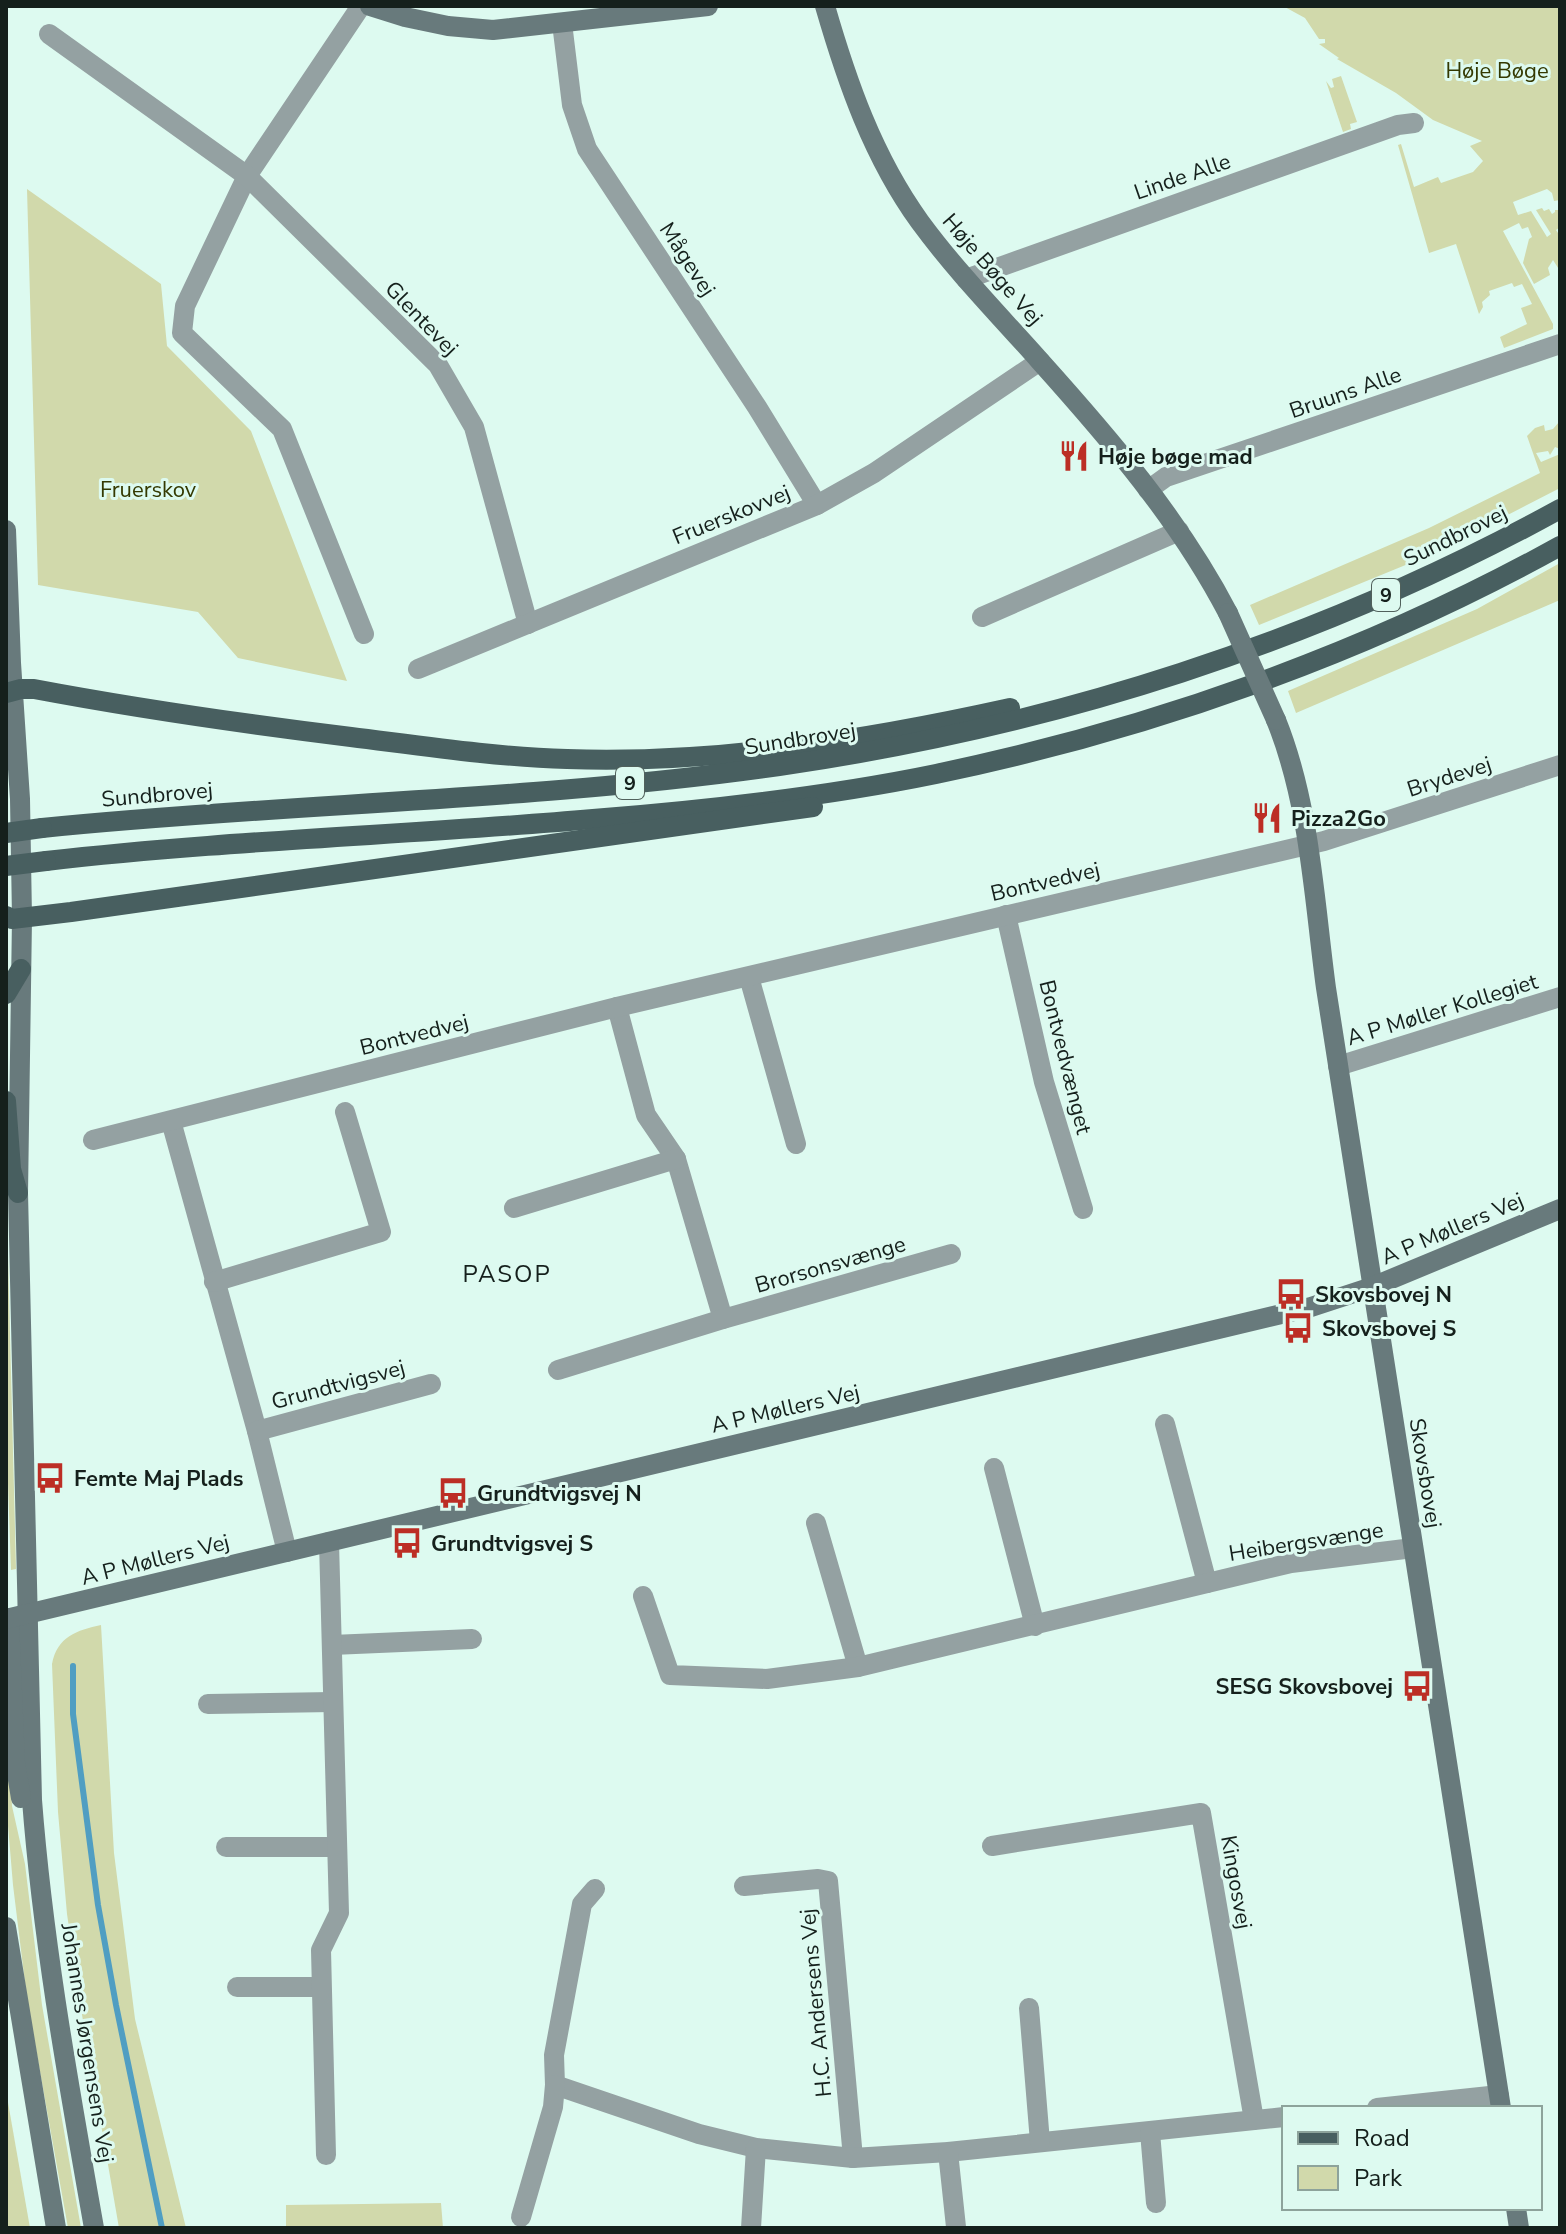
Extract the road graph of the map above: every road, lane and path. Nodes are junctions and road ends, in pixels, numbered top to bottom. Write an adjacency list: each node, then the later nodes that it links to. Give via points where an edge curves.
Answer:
1 (361, 6): 8 (street)
2 (370, 6): 5 (street, via 448,26 493,30)
3 (708, 6): 5 (street)
4 (825, 6): 9 (street, Høje Bøge Vej, via 856,106 882,158 920,221)
5 (562, 23): 13 (street, Mågevej, via 572,105 587,149)
6 (49, 34): 8 (street, Glentevej)
7 (1414, 123): 9 (street, Linde Alle)
8 (247, 176): 19 (street, Glentevej, via 438,365 474,427); 20 (street, via 185,306 182,333 282,429)
9 (966, 279): 11 (street, Høje Bøge Vej)
10 (1560, 344): 12 (street, Bruuns Alle, via 1166,477)
11 (1040, 361): 12 (street, Høje Bøge Vej); 13 (street, Fruerskovvej, via 874,473)
12 (1148, 490): 16 (street, Høje Bøge Vej)
13 (817, 505): 19 (street, Fruerskovvej)
14 (1560, 509): 21 (main road, Sundbrovej / 9, via 1377,599)
15 (6, 530): 23 (street, Johannes Jørgensens Vej)
16 (1179, 531): 18 (street); 27 (street, Høje Bøge Vej, bridge, via 1228,613 1276,720 1294,769)
17 (1560, 546): 25 (main road, 9, via 1427,612 1297,667 1144,721)
18 (982, 617)
19 (528, 624): 22 (street, Fruerskovvej)
20 (364, 634)
21 (1206, 665): 23 (main road, via 884,734 746,752 569,760 444,750 34,689); 26 (main road, Sundbrovej / 9, bridge, via 1007,723 779,766 564,789 166,816)
22 (418, 669)
23 (10, 691): 30 (street, Johannes Jørgensens Vej, via 20,799)
24 (1560, 765): 27 (street, Brydevej)
25 (968, 767): 28 (main road, 9, bridge, via 807,795 594,819 168,849); 30 (main road, via 846,801 771,814)
26 (6, 833)
27 (1306, 844): 29 (street, Bontvedvej); 36 (street, Skovsbovej)
28 (6, 866)
29 (1006, 915): 32 (street, Bontvedvej); 45 (street, Bontvedvænget, via 1044,1082)
30 (14, 917): 31 (street, Johannes Jørgensens Vej)
31 (21, 969): 33 (main road); 43 (street, Johannes Jørgensens Vej)
32 (749, 977): 35 (street, Bontvedvej); 41 (street)
33 (6, 994)
34 (1560, 997): 36 (street, A P Møller Kollegiet)
35 (617, 1007): 39 (street, Bontvedvej); 42 (street, via 646,1115)
36 (1338, 1066): 49 (street, Skovsbovej)
37 (6, 1101): 43 (main road)
38 (345, 1112): 48 (street, via 381,1232)
39 (171, 1121): 40 (street, Bontvedvej); 48 (street, Grundtvigsvej)
40 (93, 1140)
41 (796, 1144)
42 (676, 1159): 44 (street); 50 (street)
43 (18, 1193): 62 (street, Johannes Jørgensens Vej)
44 (514, 1208)
45 (1083, 1209)
46 (1560, 1209): 49 (street, A P Møllers Vej)
47 (951, 1254): 50 (street, Brorsonsvænge)
48 (214, 1282): 54 (street, Grundtvigsvej)
49 (1372, 1287): 57 (street, A P Møllers Vej, via 1311,1307); 58 (street, Skovsbovej)
50 (723, 1319): 51 (street, Brorsonsvænge)
51 (558, 1370)
52 (431, 1384): 54 (street, Grundtvigsvej)
53 (1165, 1424): 60 (street, Heibergsvænge)
54 (257, 1431): 59 (street, Grundtvigsvej)
55 (994, 1468): 63 (street)
56 (816, 1523): 66 (street)
57 (329, 1542): 59 (street, A P Møllers Vej); 65 (street)
58 (1413, 1548): 60 (street, Heibergsvænge, via 1291,1563); 79 (street, Skovsbovej)
59 (287, 1552): 62 (street, A P Møllers Vej)
60 (1207, 1583): 63 (street, Heibergsvænge)
61 (643, 1596): 66 (street, Heibergsvænge, via 670,1675 767,1679)
62 (14, 1617): 93 (street, Johannes Jørgensens Vej, via 54,2003)
63 (1035, 1626): 66 (street, Heibergsvænge)
64 (472, 1639): 65 (street)
65 (332, 1645): 67 (street)
66 (858, 1667)
67 (333, 1702): 68 (street); 71 (street)
68 (208, 1704)
69 (992, 1846): 82 (street, Kingosvej, via 1201,1813)
70 (226, 1847): 71 (street)
71 (337, 1847): 76 (street, via 339,1913 321,1950)
72 (744, 1886): 88 (street, H.C. Andersens Vej, via 828,1881)
73 (595, 1889): 78 (street, via 582,1904 554,2055)
74 (6, 1927): 92 (street)
75 (237, 1987): 76 (street)
76 (320, 1987): 87 (street)
77 (1029, 2008): 84 (street)
78 (555, 2085): 85 (street); 90 (street)
79 (1500, 2101): 80 (street)
80 (1412, 2106)
81 (1282, 2117): 82 (street)
82 (1254, 2120): 83 (street)
83 (1150, 2132): 84 (street); 89 (street)
84 (1040, 2142): 86 (street)
85 (756, 2148): 88 (street); 94 (street)
86 (948, 2152): 88 (street); 91 (street)
87 (326, 2155)
88 (853, 2158)
89 (1156, 2203)
90 (521, 2217)
91 (956, 2227)
92 (56, 2228)
93 (94, 2228)
94 (751, 2228)

